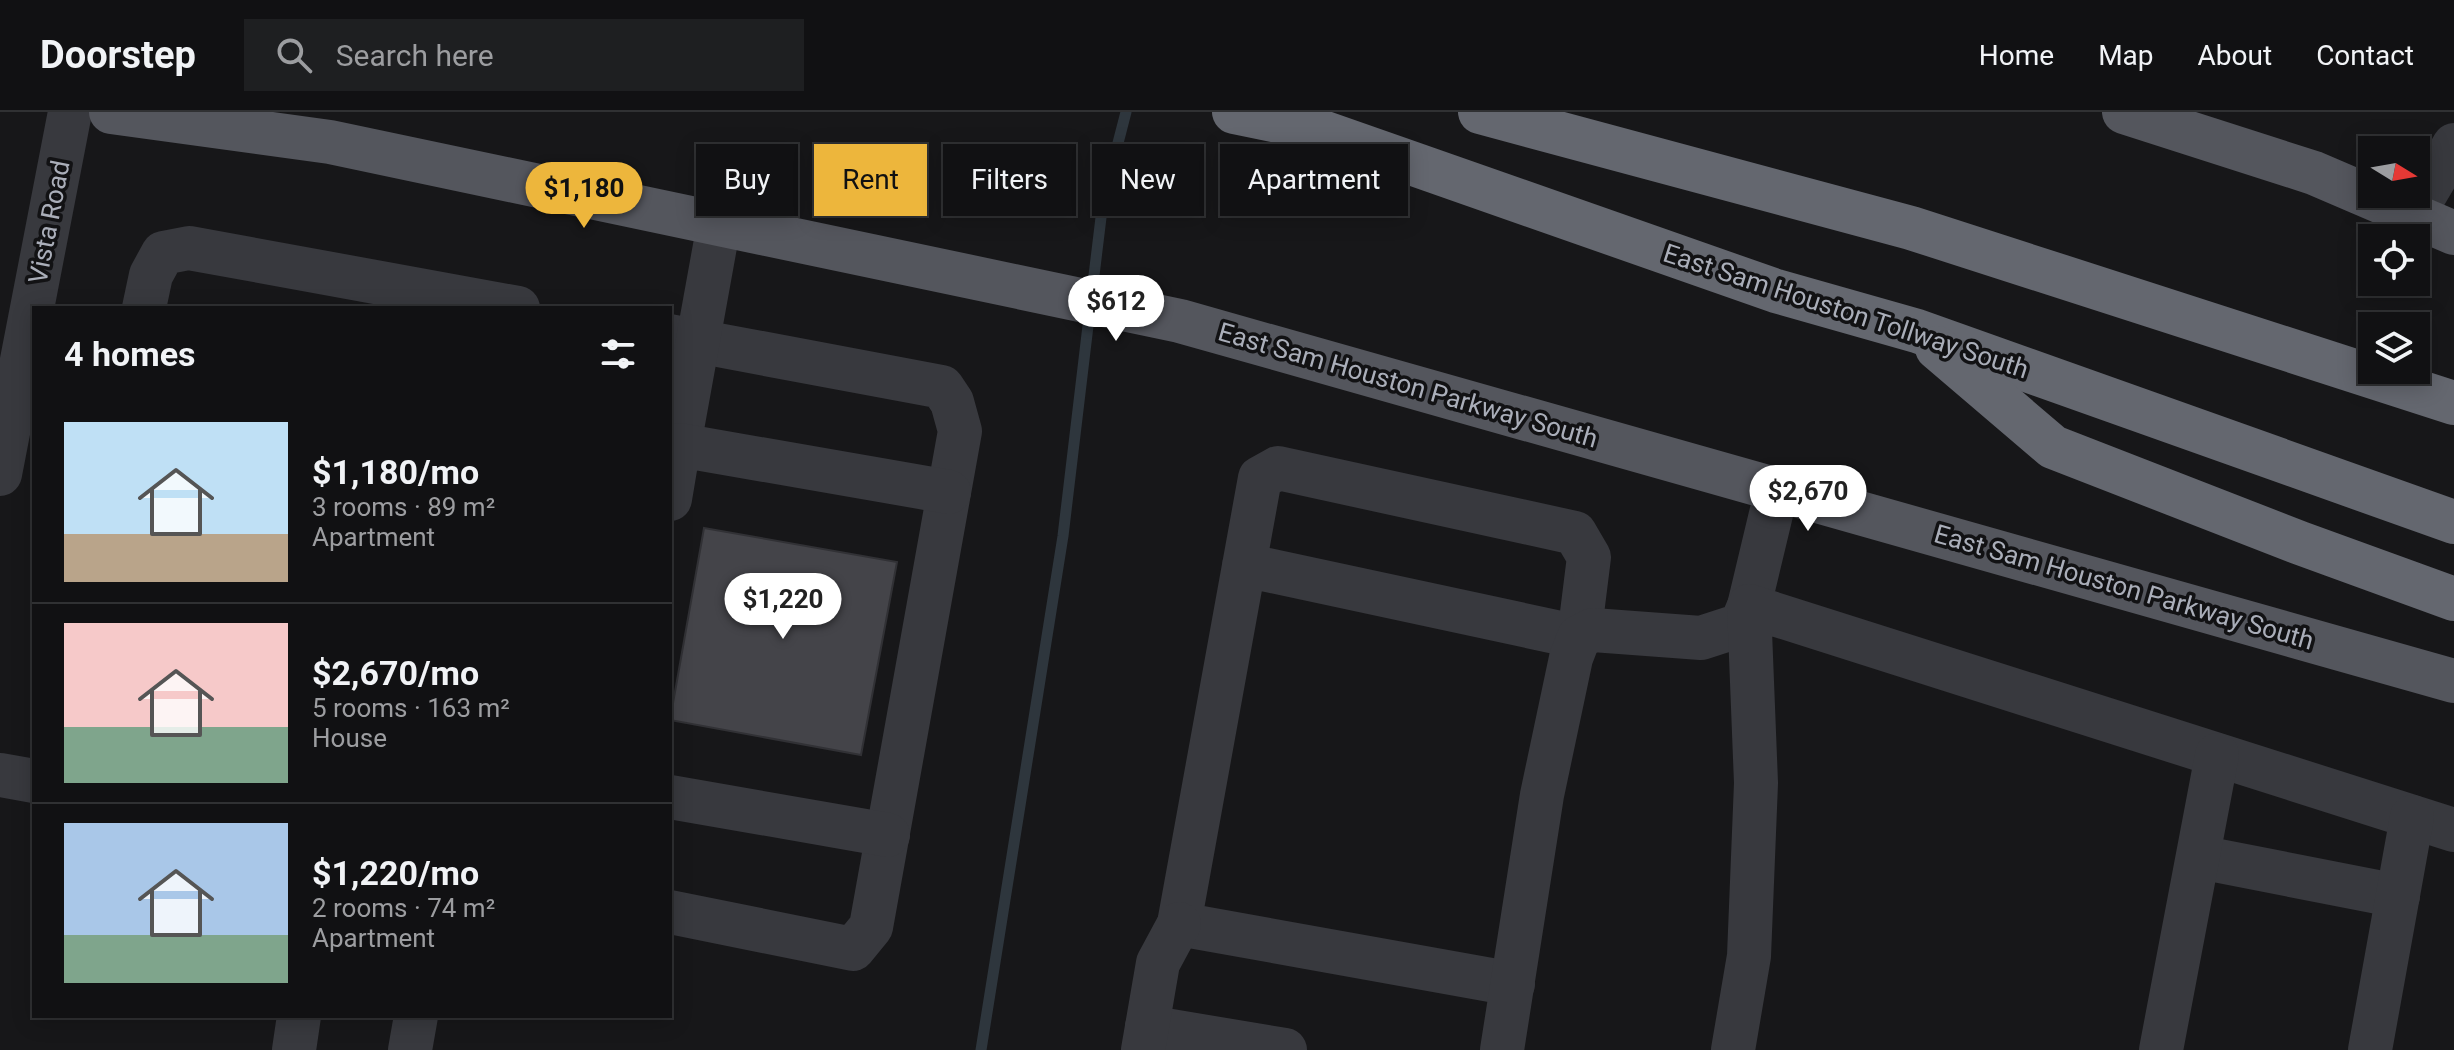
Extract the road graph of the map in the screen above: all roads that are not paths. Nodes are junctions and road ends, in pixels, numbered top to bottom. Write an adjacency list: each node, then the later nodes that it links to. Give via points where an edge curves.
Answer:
1 (70, 112): 12 (street, Vista Road)
2 (111, 112): 7 (main road, East Sam Houston Parkway South)
3 (282, 112): 7 (main road)
4 (1234, 112): 16 (highway, East Sam Houston Tollway South, via 1311,128 1776,291)
5 (1480, 112): 15 (highway, via 1911,228)
6 (2124, 112): 9 (main road, via 2314,173)
7 (330, 142): 10 (main road, East Sam Houston Parkway South)
8 (2454, 145): 9 (street)
9 (2413, 215): 11 (main road)
10 (719, 224): 18 (street); 26 (main road, East Sam Houston Parkway South, via 1180,321)
11 (2454, 233)
12 (36, 306)
13 (144, 306): 14 (street, via 151,275 163,253 189,248)
14 (507, 306)
15 (2204, 324): 19 (highway); 22 (highway)
16 (1917, 331): 28 (highway, East Sam Houston Tollway South); 30 (highway, via 2053,447)
17 (31, 332): 25 (street, Vista Road)
18 (684, 338): 23 (street); 27 (street, via 942,387 960,431)
19 (2358, 362)
20 (2430, 379): 21 (highway)
21 (2454, 385)
22 (2454, 403)
23 (674, 444): 24 (street); 27 (street)
24 (672, 472)
25 (0, 474)
26 (1777, 489): 31 (street); 33 (main road, East Sam Houston Parkway South)
27 (949, 492): 40 (street)
28 (2454, 522)
29 (1244, 565): 32 (street); 32 (street, via 1260,478 1278,468 1575,533 1589,557); 44 (street)
30 (2454, 599)
31 (1749, 606): 32 (street, via 1741,625 1701,638 1593,630); 34 (street); 53 (street, via 1756,783 1749,956)
32 (1579, 637): 45 (street, via 1542,795)
33 (2454, 681)
34 (2217, 755): 38 (street); 41 (street)
35 (0, 775): 36 (street)
36 (32, 781)
37 (672, 797): 40 (street)
38 (2412, 817): 39 (street); 42 (street)
39 (2454, 830)
40 (888, 835): 43 (street, via 871,927 853,949)
41 (2199, 857): 42 (street); 54 (street)
42 (2398, 896): 55 (street)
43 (672, 912)
44 (1179, 924): 45 (street); 48 (street, via 1158,963)
45 (1513, 984): 52 (street)
46 (299, 1018): 49 (street)
47 (416, 1018): 50 (street)
48 (1145, 1038): 51 (street)
49 (294, 1050)
50 (410, 1050)
51 (1285, 1050)
52 (1502, 1050)
53 (1733, 1050)
54 (2161, 1050)
55 (2370, 1050)

